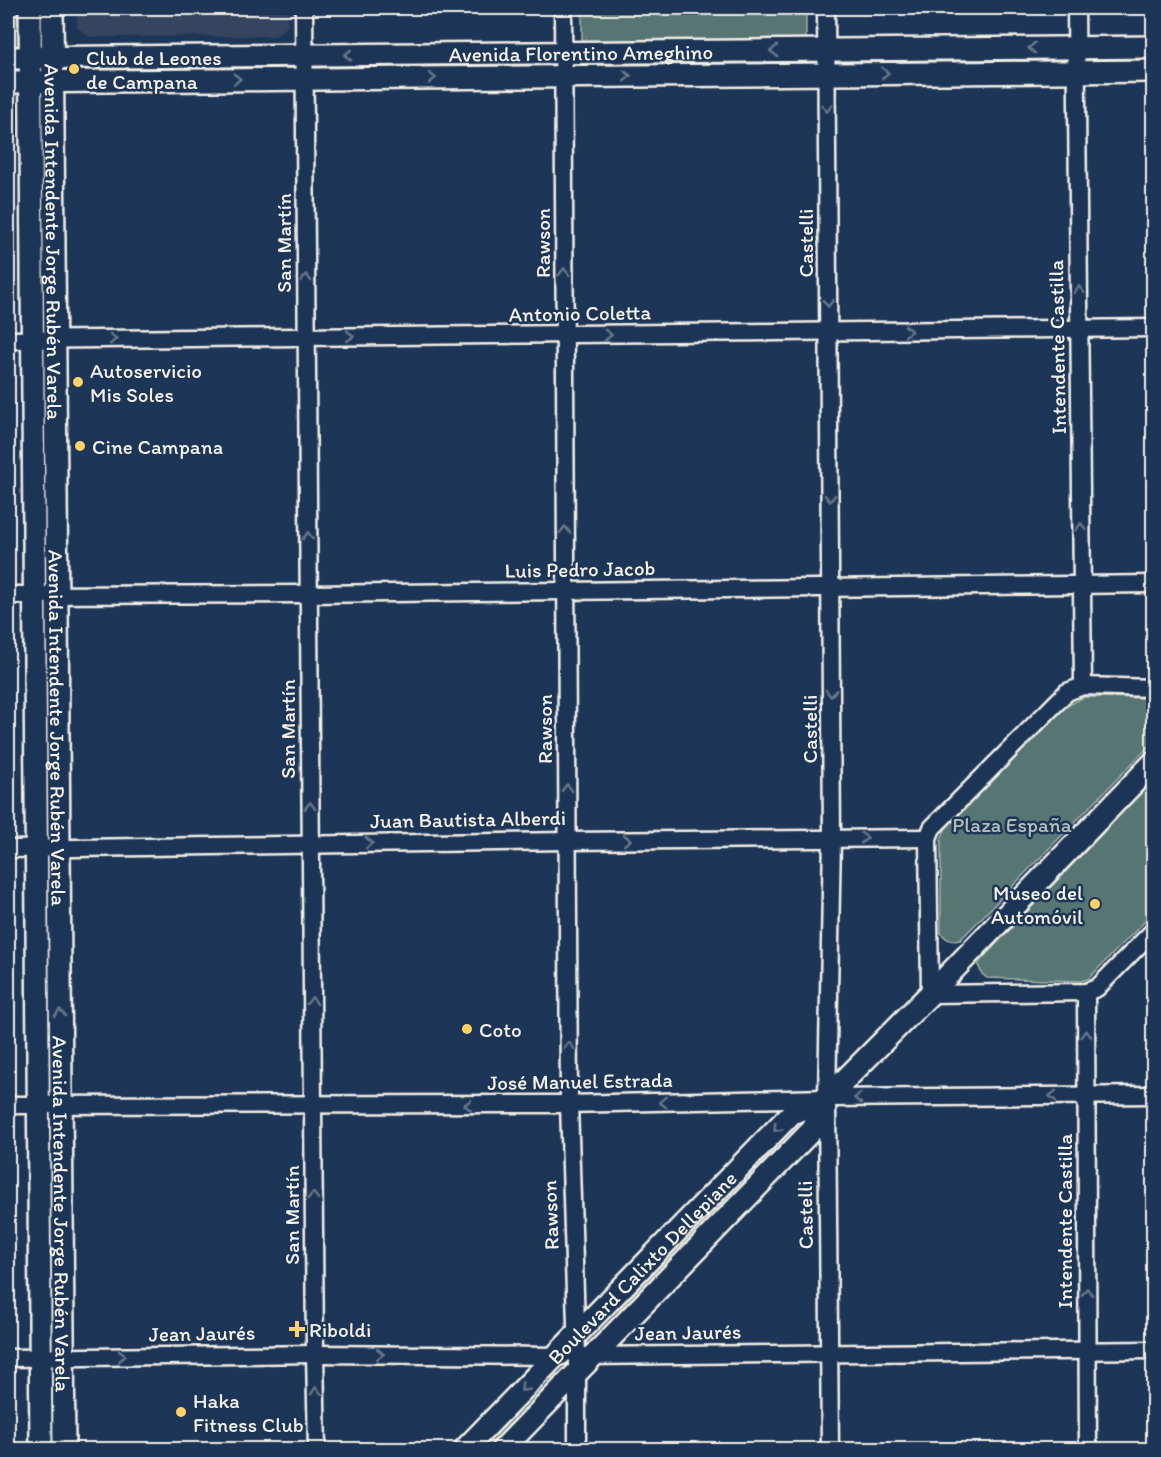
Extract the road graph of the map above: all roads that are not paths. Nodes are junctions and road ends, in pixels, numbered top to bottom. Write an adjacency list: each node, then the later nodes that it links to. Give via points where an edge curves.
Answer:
1 (30, 8): 13 (main road, Avenida Intendente Jorge Rubén Varela)
2 (52, 8): 14 (main road, Avenida Intendente Jorge Rubén Varela)
3 (304, 8): 11 (street, San Martín)
4 (563, 8): 10 (street, Rawson)
5 (826, 8): 9 (street, Castelli)
6 (1076, 8): 8 (street, Intendente Castilla)
7 (1154, 47): 8 (main road, Avenida Florentino Ameghino)
8 (1076, 48): 9 (main road, Avenida Florentino Ameghino, one-way to 9); 15 (street, Intendente Castilla)
9 (826, 50): 10 (main road, Avenida Florentino Ameghino, one-way to 10); 17 (street, Castelli)
10 (563, 53): 11 (main road, Avenida Florentino Ameghino, one-way to 11); 18 (street, Rawson)
11 (304, 55): 14 (main road, Avenida Florentino Ameghino); 19 (street, San Martín)
12 (8, 58): 13 (main road, Avenida Florentino Ameghino)
13 (30, 58): 14 (main road, Avenida Florentino Ameghino); 20 (main road, Avenida Intendente Jorge Rubén Varela)
14 (52, 58): 21 (main road, Avenida Intendente Jorge Rubén Varela)
15 (1077, 71): 16 (main road, Avenida Florentino Ameghino); 17 (main road, Avenida Florentino Ameghino, one-way to 15); 24 (street, Intendente Castilla, one-way to 15)
16 (1154, 71)
17 (826, 74): 18 (main road, Avenida Florentino Ameghino, one-way to 17); 25 (street, Castelli, one-way to 25)
18 (563, 76): 19 (main road, Avenida Florentino Ameghino, one-way to 18); 27 (street, Rawson, one-way to 18)
19 (304, 79): 21 (main road, Avenida Florentino Ameghino, one-way to 19); 26 (street, San Martín, one-way to 19)
20 (31, 81): 21 (main road, Avenida Florentino Ameghino); 22 (main road, Avenida Florentino Ameghino); 29 (main road, Avenida Intendente Jorge Rubén Varela)
21 (52, 81): 30 (main road, Avenida Intendente Jorge Rubén Varela)
22 (8, 82)
23 (1154, 328): 24 (street, Antonio Coletta)
24 (1079, 330): 25 (street, Antonio Coletta, one-way to 24); 32 (street, Intendente Castilla, one-way to 24)
25 (829, 332): 27 (street, Antonio Coletta, one-way to 25); 33 (street, Castelli, one-way to 33)
26 (306, 336): 27 (street, Antonio Coletta, one-way to 27); 30 (street, Antonio Coletta, one-way to 26); 35 (street, San Martín, one-way to 26)
27 (565, 336): 34 (street, Rawson, one-way to 27)
28 (8, 340): 29 (street, Antonio Coletta)
29 (33, 340): 30 (street, Antonio Coletta); 37 (main road, Avenida Intendente Jorge Rubén Varela)
30 (55, 340): 38 (main road, Avenida Intendente Jorge Rubén Varela)
31 (1154, 584): 32 (street, Luis Pedro Jacob)
32 (1081, 585): 33 (street, Luis Pedro Jacob); 39 (street, Intendente Castilla)
33 (830, 588): 34 (street, Luis Pedro Jacob); 42 (street, Castelli, one-way to 42)
34 (566, 591): 35 (street, Luis Pedro Jacob); 44 (street, Rawson, one-way to 34)
35 (308, 594): 38 (street, Luis Pedro Jacob); 45 (street, San Martín, one-way to 35)
36 (8, 595): 37 (street, Luis Pedro Jacob)
37 (35, 595): 38 (street, Luis Pedro Jacob); 47 (main road, Avenida Intendente Jorge Rubén Varela)
38 (57, 595): 48 (main road, Avenida Intendente Jorge Rubén Varela)
39 (1083, 686): 40 (street); 43 (street, via 1067,692 932,828)
40 (1154, 688)
41 (1154, 762): 51 (main road, Boulevard Calixto Dellepiane)
42 (832, 838): 43 (street, Juan Bautista Alberdi, one-way to 43); 44 (street, Juan Bautista Alberdi, one-way to 42); 54 (street, Castelli)
43 (928, 838): 51 (street)
44 (567, 841): 45 (street, Juan Bautista Alberdi, one-way to 44); 55 (street, Rawson, one-way to 44)
45 (310, 844): 48 (street, Juan Bautista Alberdi); 59 (street, San Martín, one-way to 45)
46 (8, 849): 47 (street, Juan Bautista Alberdi)
47 (37, 849): 48 (street, Juan Bautista Alberdi); 56 (main road, Avenida Intendente Jorge Rubén Varela)
48 (59, 849): 57 (main road, Avenida Intendente Jorge Rubén Varela, one-way to 48)
49 (1154, 930): 50 (street, via 1097,988)
50 (1086, 992): 51 (street); 53 (street, Intendente Castilla, one-way to 50)
51 (930, 994): 54 (main road, Boulevard Calixto Dellepiane)
52 (1154, 1095): 53 (street, José Manuel Estrada)
53 (1086, 1096): 54 (street, José Manuel Estrada, one-way to 54); 61 (street, Intendente Castilla, one-way to 53)
54 (827, 1098): 55 (street, José Manuel Estrada, one-way to 55); 60 (main road, Boulevard Calixto Dellepiane, one-way to 60, via 792,1113); 64 (street, Castelli); 69 (main road, Boulevard Calixto Dellepiane, via 812,1130)
55 (569, 1104): 59 (street, José Manuel Estrada, one-way to 59); 60 (street, Rawson)
56 (38, 1105): 57 (street, José Manuel Estrada); 58 (street, José Manuel Estrada); 68 (main road, Avenida Intendente Jorge Rubén Varela)
57 (61, 1105): 59 (street, José Manuel Estrada); 66 (main road, Avenida Intendente Jorge Rubén Varela)
58 (8, 1106)
59 (313, 1106): 63 (street, San Martín, one-way to 59)
60 (576, 1335): 65 (main road, Boulevard Calixto Dellepiane); 69 (street, Rawson)
61 (1088, 1350): 62 (street, Jean Jaurés); 64 (street, Jean Jaurés); 77 (street, Intendente Castilla)
62 (1154, 1350)
63 (315, 1353): 65 (street, Jean Jaurés, one-way to 65); 66 (street, Jean Jaurés, one-way to 63); 72 (street, San Martín, one-way to 63)
64 (829, 1353): 69 (street, Jean Jaurés); 76 (street, Castelli)
65 (556, 1356): 69 (street, Jean Jaurés); 73 (main road, Boulevard Calixto Dellepiane, one-way to 73)
66 (64, 1357): 68 (street, Jean Jaurés); 71 (main road, Avenida Intendente Jorge Rubén Varela)
67 (8, 1358): 68 (street, Jean Jaurés)
68 (41, 1358): 70 (main road, Avenida Intendente Jorge Rubén Varela)
69 (582, 1361): 74 (main road, Boulevard Calixto Dellepiane); 75 (street, Rawson)
70 (41, 1449)
71 (64, 1449)
72 (317, 1449)
73 (464, 1449)
74 (501, 1449)
75 (576, 1449)
76 (830, 1449)
77 (1088, 1449)

